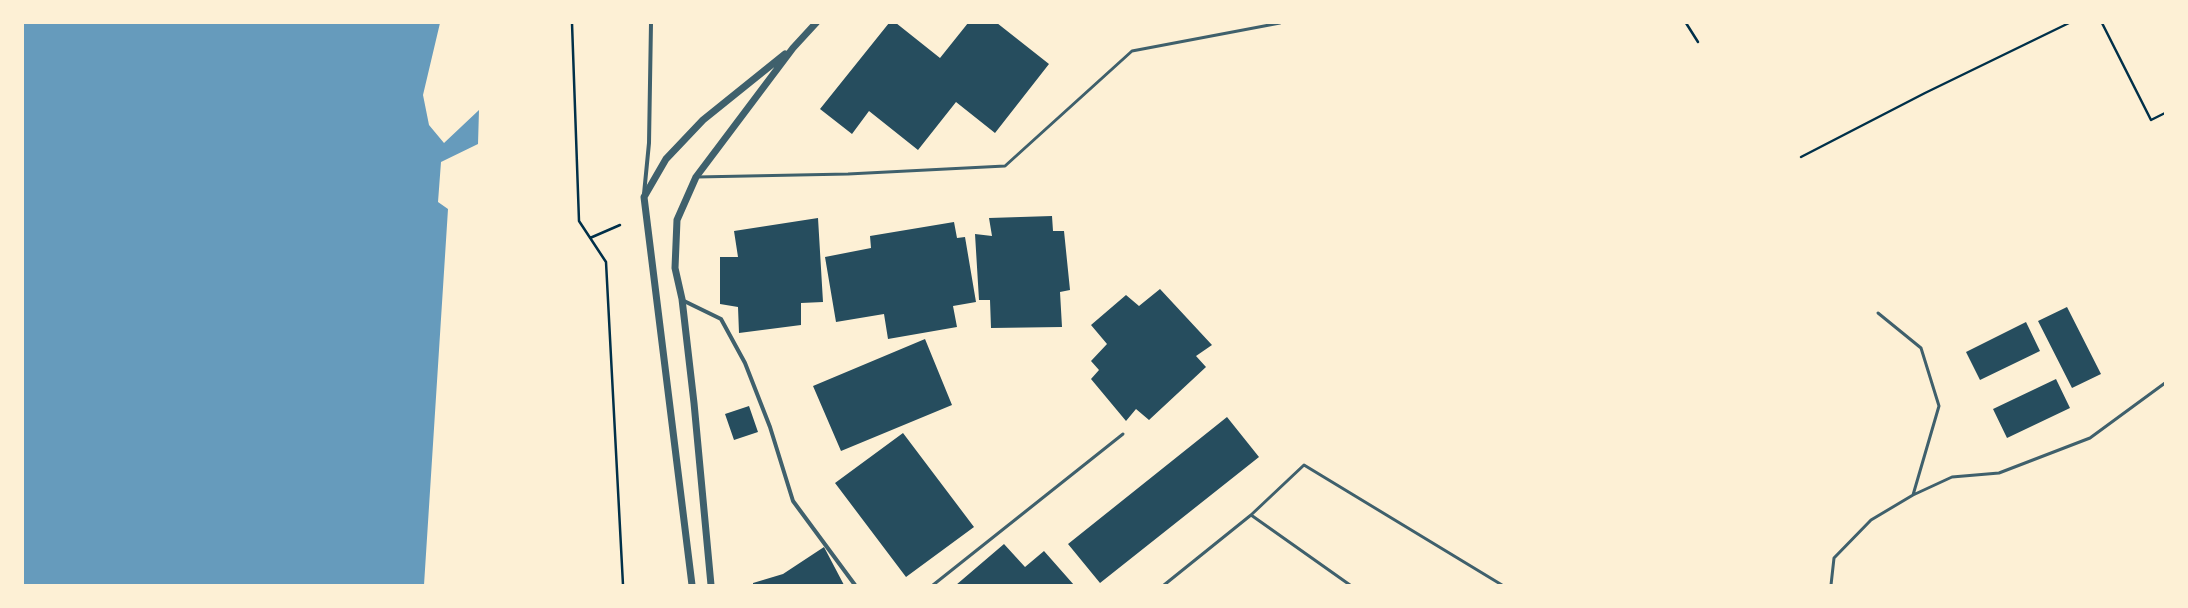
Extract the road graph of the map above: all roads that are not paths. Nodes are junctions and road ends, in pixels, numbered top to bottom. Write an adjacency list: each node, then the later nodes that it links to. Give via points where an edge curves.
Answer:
1 (651, 23): 6 (street, via 649,143)
2 (816, 23): 4 (street)
3 (1280, 23): 5 (lane, via 1132,51 1005,166 848,174)
4 (793, 48): 5 (street); 6 (street, via 703,120 666,159)
5 (696, 177): 7 (street, via 677,220 675,268)
6 (644, 197): 13 (street)
7 (682, 299): 14 (street); 15 (street, via 720,318 745,363 770,427 793,500)
8 (1878, 313): 11 (lane, via 1921,348 1939,406)
9 (2165, 383): 11 (lane, via 2090,438 1999,473 1952,477)
10 (1123, 434): 16 (lane)
11 (1913, 495): 20 (lane, via 1871,520 1834,558)
12 (1251, 515): 17 (lane); 18 (lane); 19 (lane, via 1304,465)
13 (692, 585)
14 (711, 585)
15 (855, 585)
16 (933, 585)
17 (1164, 585)
18 (1350, 585)
19 (1502, 585)
20 (1831, 585)

